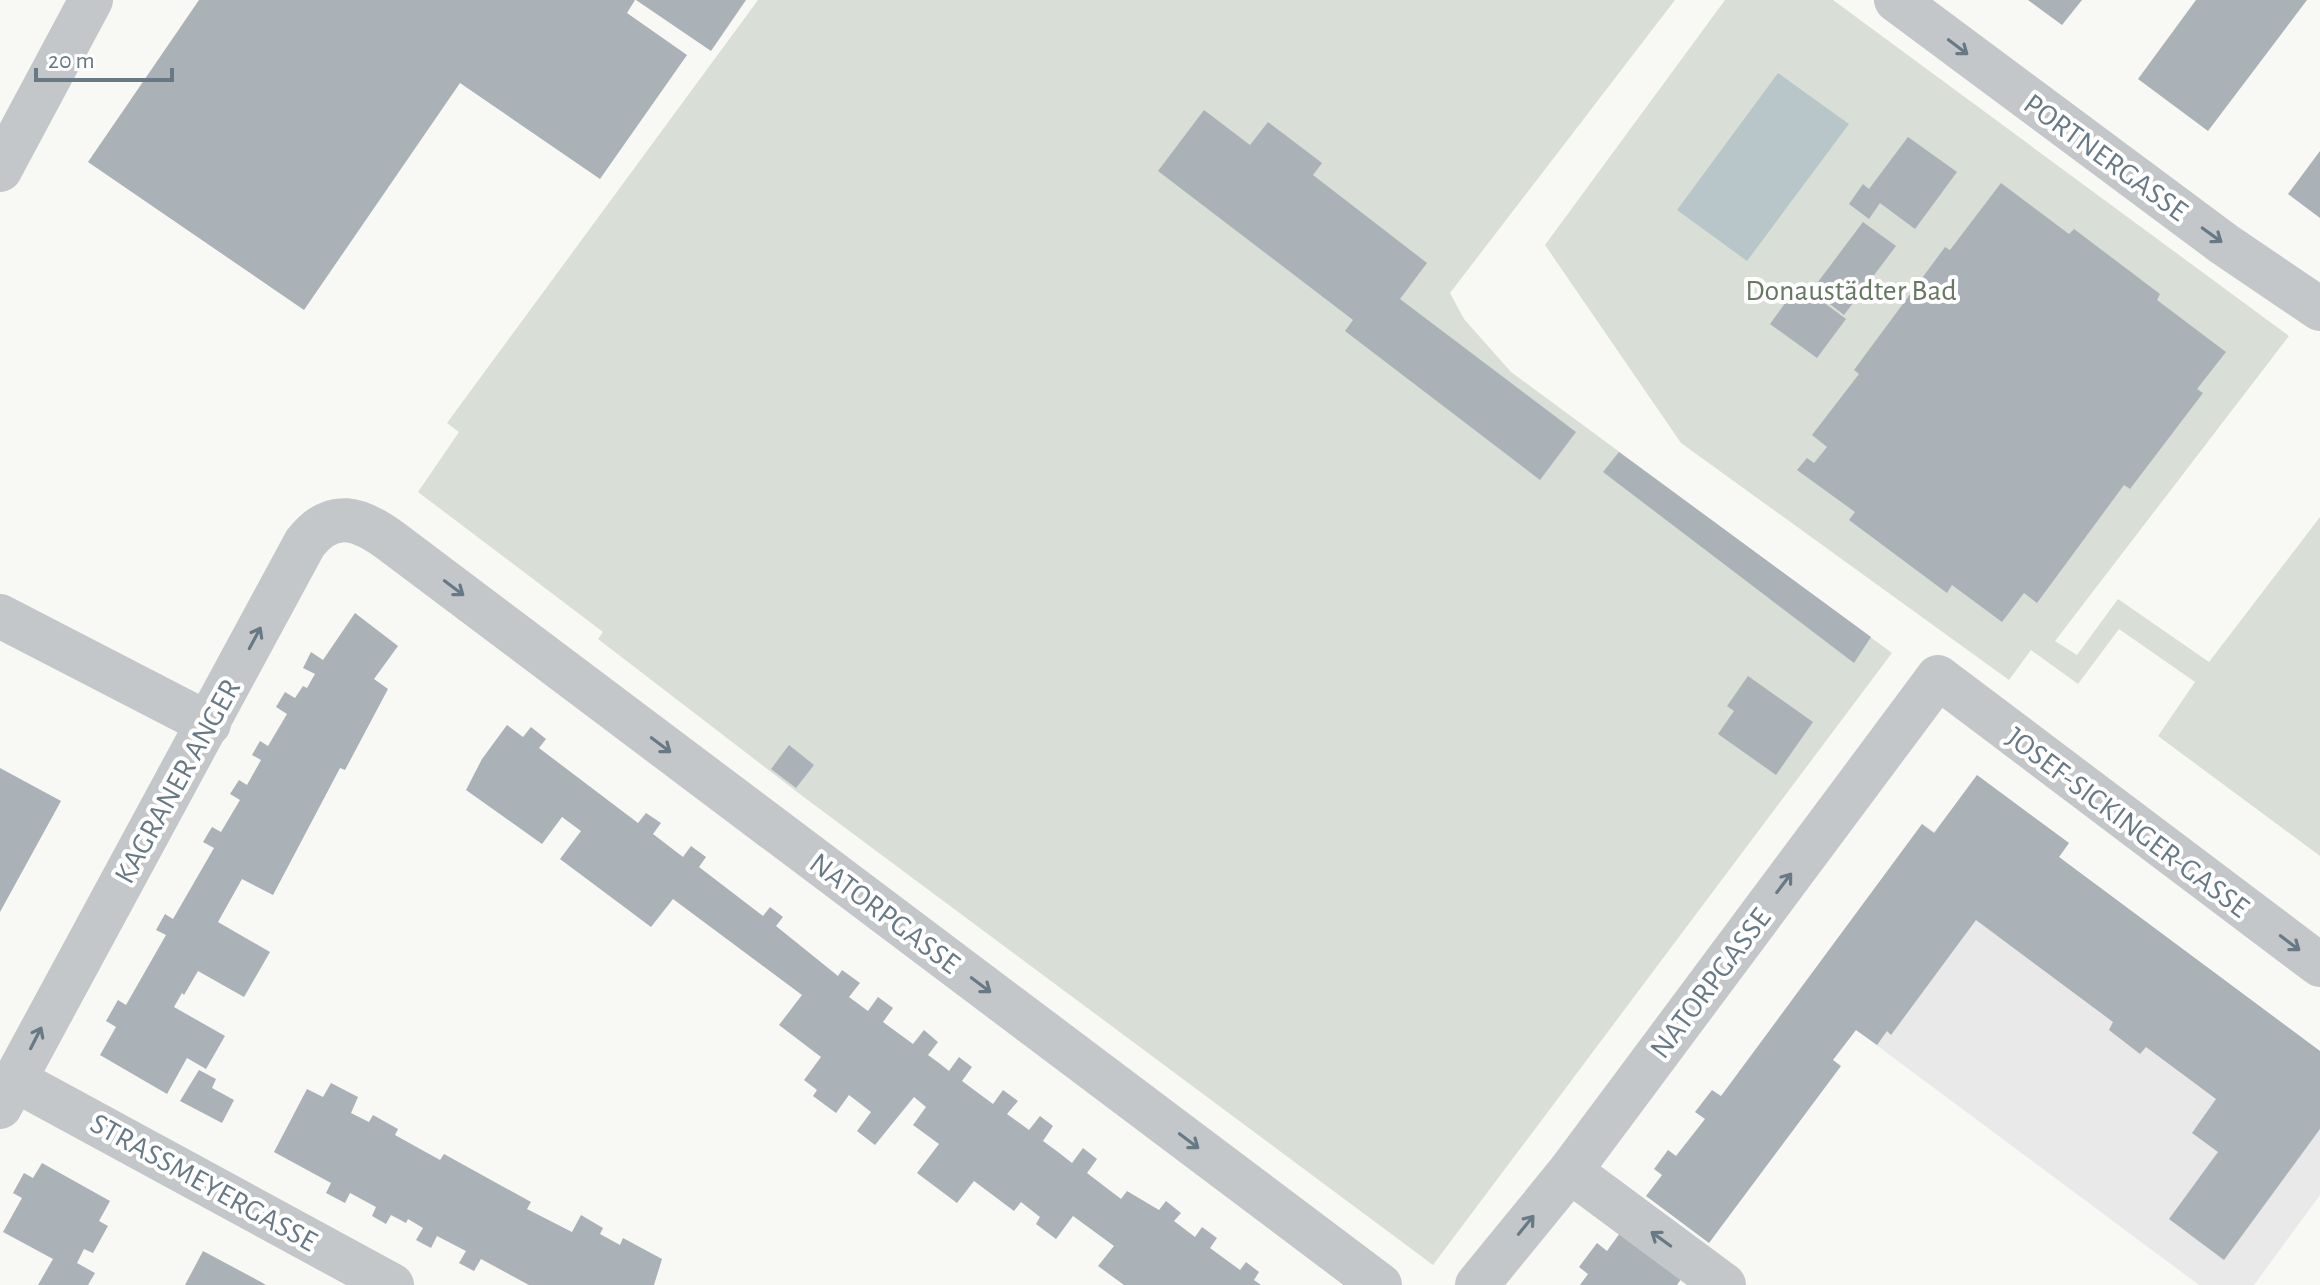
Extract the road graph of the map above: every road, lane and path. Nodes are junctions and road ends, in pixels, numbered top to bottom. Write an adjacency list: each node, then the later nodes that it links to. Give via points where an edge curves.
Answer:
1 (91, 0): 3 (street)
2 (1896, 0): 4 (street, PORTNERGASSE, one-way to 4, via 2224,244)
3 (0, 170)
4 (2320, 309)
5 (391, 541): 8 (street, KAGRANER ANGER, one-way to 5, via 317,528 355,521); 13 (street, NATORPGASSE, one-way to 13)
6 (0, 616): 8 (street)
7 (1938, 677): 9 (street, JOSEF-SICKINGER-GASSE, one-way to 9); 11 (street, NATORPGASSE, one-way to 7)
8 (209, 724): 10 (street, KAGRANER ANGER, one-way to 8)
9 (2320, 965)
10 (8, 1094): 12 (street, STRASSMEYERGASSE)
11 (1570, 1171): 14 (street, NATORPGASSE, one-way to 11); 15 (street, one-way to 11)
12 (392, 1285)
13 (1380, 1285)
14 (1477, 1285)
15 (1724, 1285)

